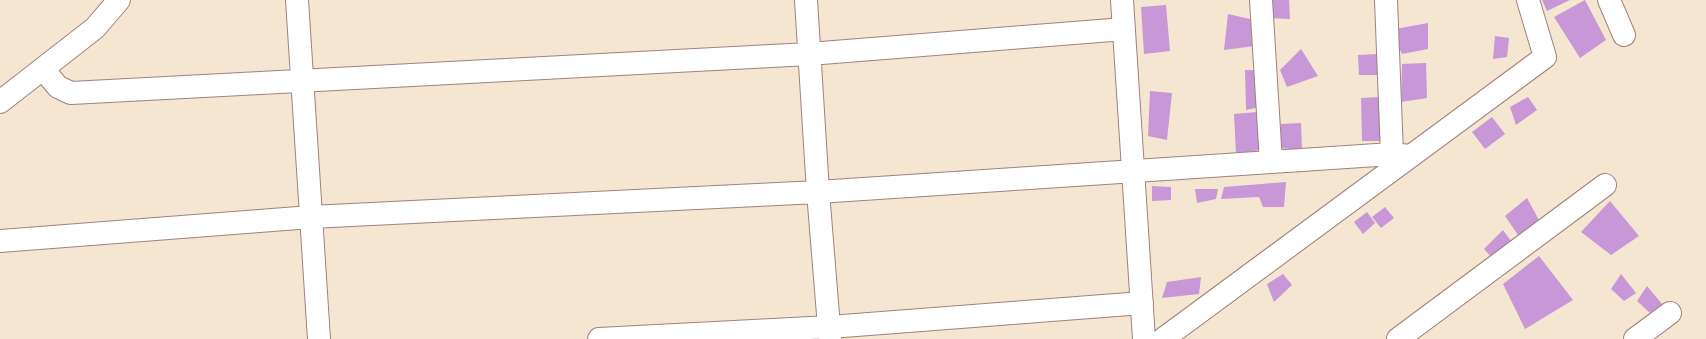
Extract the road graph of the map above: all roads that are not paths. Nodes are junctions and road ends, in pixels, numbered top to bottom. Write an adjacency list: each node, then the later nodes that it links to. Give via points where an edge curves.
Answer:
1 (119, 0): 12 (street, via 95,28)
2 (297, 0): 13 (street)
3 (806, 0): 11 (street)
4 (1122, 0): 9 (street)
5 (1261, 0): 16 (street)
6 (1386, 0): 15 (street)
7 (1528, 0): 15 (street, via 1545,57)
8 (1609, 0): 10 (street)
9 (1124, 29): 11 (street); 17 (street)
10 (1624, 35)
11 (809, 54): 13 (street); 19 (street)
12 (43, 69): 13 (street, via 58,87 71,93); 14 (street)
13 (302, 80): 20 (street)
14 (0, 102)
15 (1401, 155): 16 (street); 28 (street)
16 (1271, 162): 17 (street)
17 (1133, 171): 19 (street); 22 (street)
18 (1605, 185): 29 (street)
19 (818, 192): 20 (street); 24 (street)
20 (311, 217): 21 (street); 25 (street)
21 (0, 241)
22 (1142, 303): 24 (street); 27 (street)
23 (1670, 313): 30 (street)
24 (834, 335): 26 (street)
25 (319, 339)
26 (599, 339)
27 (1144, 339)
28 (1163, 339)
29 (1398, 339)
30 (1635, 339)

